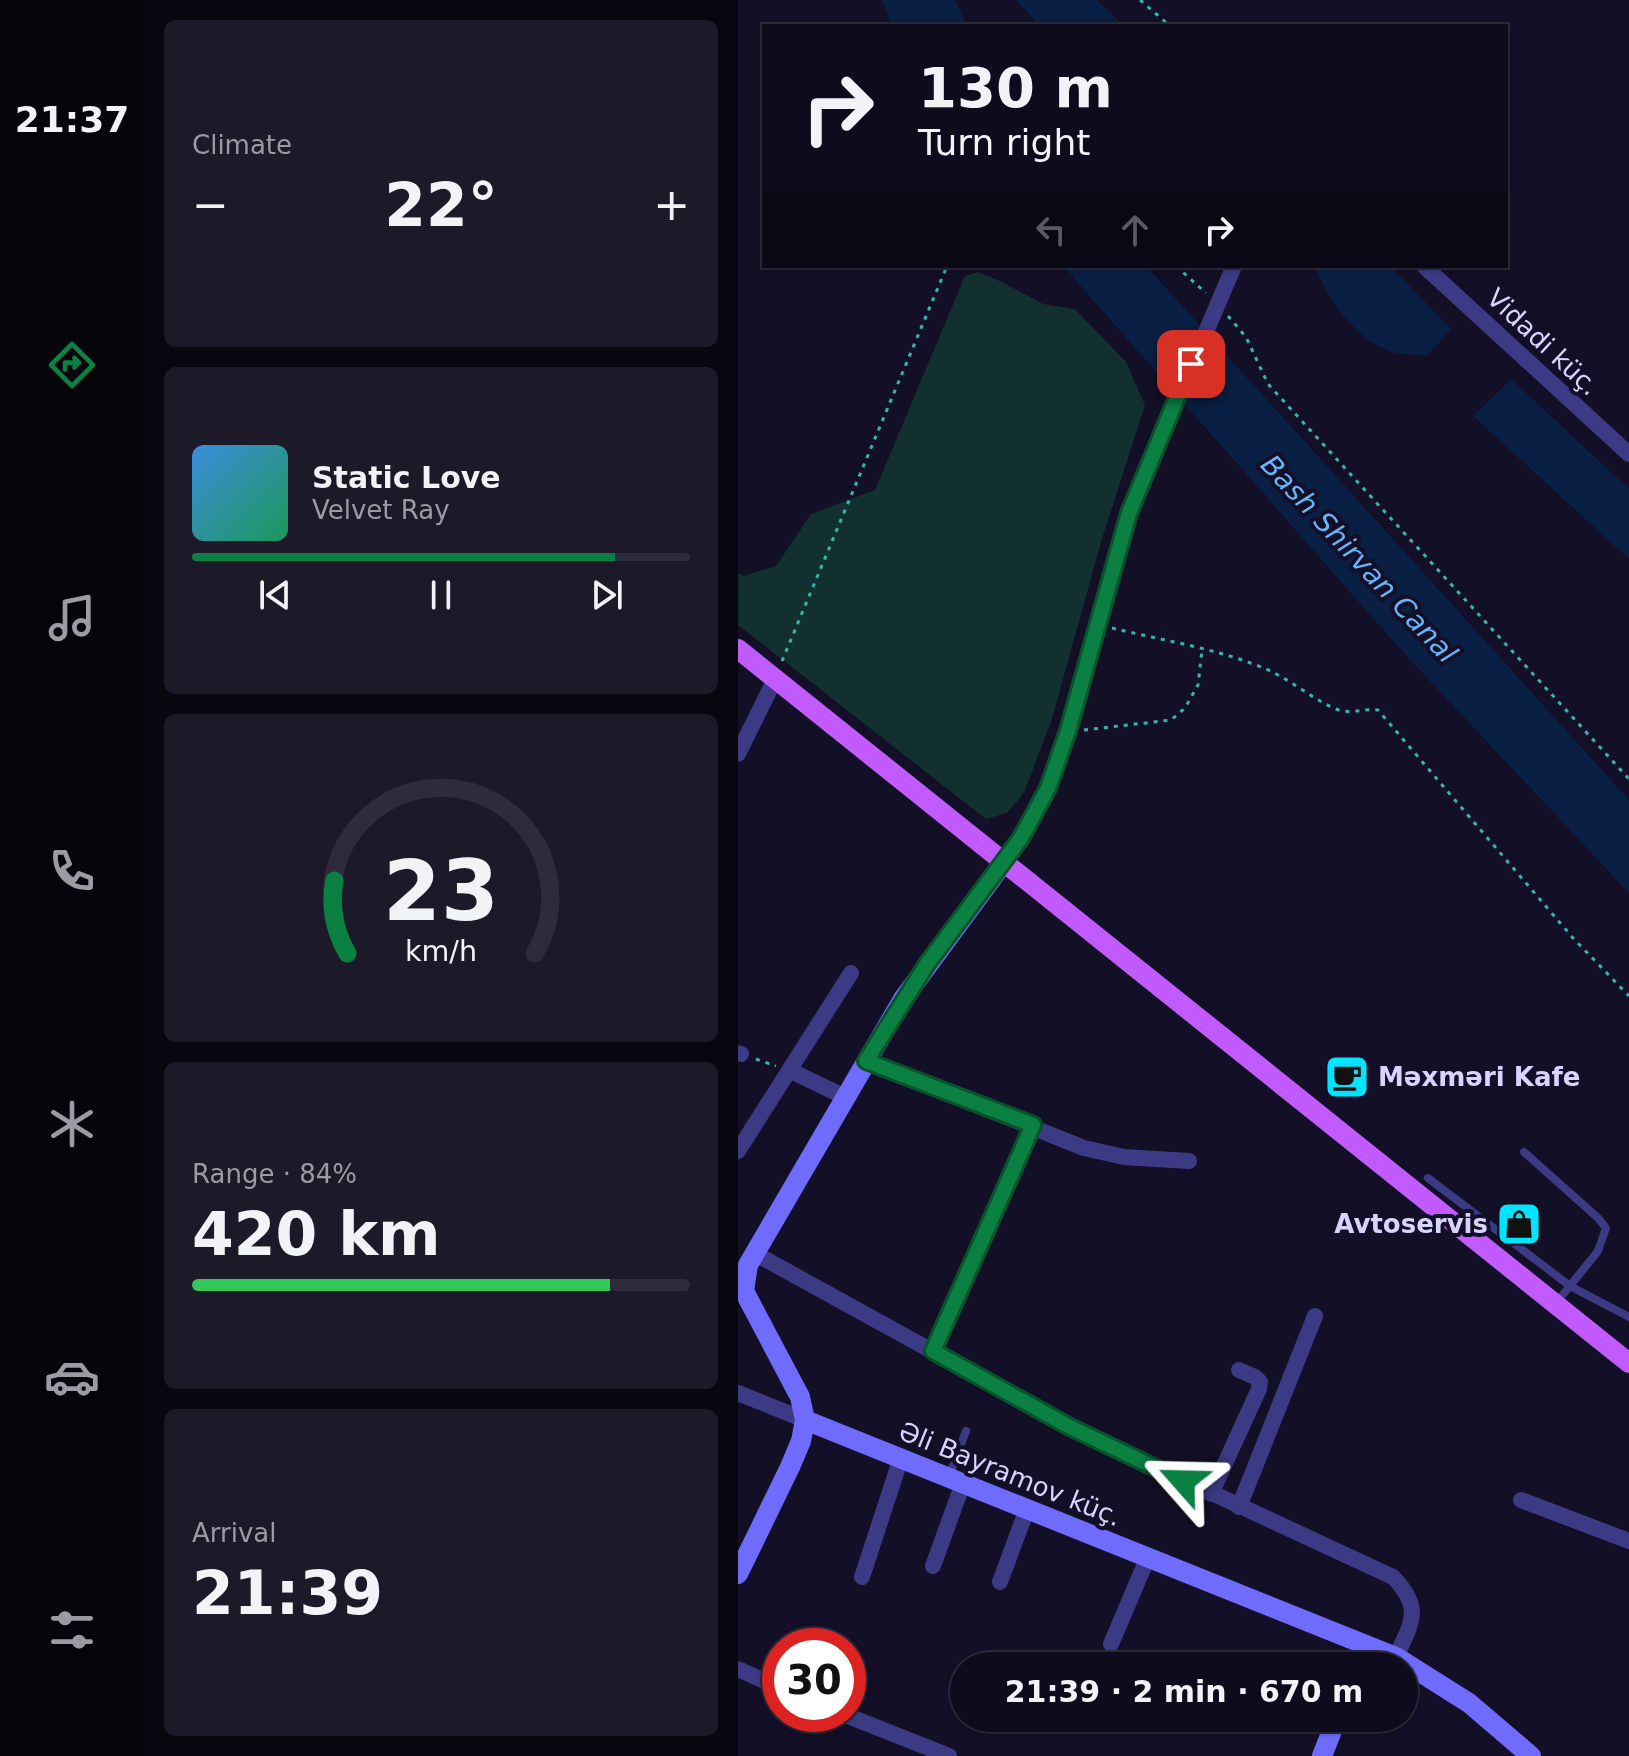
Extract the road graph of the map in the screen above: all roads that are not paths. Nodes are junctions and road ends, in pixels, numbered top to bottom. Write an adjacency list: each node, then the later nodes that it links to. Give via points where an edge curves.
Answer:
1 (1233, 268): 7 (street, via 1129,513 1057,768)
2 (1426, 268): 3 (street, Vidadi küç.)
3 (1629, 454)
4 (738, 649): 5 (main road)
5 (775, 679): 6 (street); 7 (main road)
6 (738, 754)
7 (1004, 862): 9 (street, via 919,976); 20 (main road)
8 (851, 973): 10 (street)
9 (866, 1061): 11 (street); 12 (street)
10 (791, 1071): 11 (street); 13 (street)
11 (845, 1097): 17 (street)
12 (1033, 1125): 15 (street, via 1084,1148 1124,1157); 23 (street)
13 (738, 1151)
14 (1524, 1152): 19 (lane, via 1606,1228 1598,1251)
15 (1189, 1161)
16 (1428, 1178): 19 (lane)
17 (754, 1253): 18 (street); 23 (street)
18 (741, 1275): 27 (street, via 751,1308 800,1397)
19 (1570, 1286): 20 (lane); 22 (lane)
20 (1555, 1304): 24 (main road)
21 (1315, 1316): 33 (street)
22 (1629, 1317)
23 (933, 1351): 31 (street, via 1070,1427)
24 (1629, 1363)
25 (1239, 1370): 31 (street, via 1255,1377 1259,1389)
26 (738, 1393): 27 (street)
27 (805, 1420): 29 (street, Əli Bayramov küç.); 38 (street, via 790,1467)
28 (966, 1431): 30 (lane)
29 (901, 1458): 30 (street, Əli Bayramov küç.); 39 (street)
30 (956, 1480): 34 (street, Əli Bayramov küç.); 37 (street)
31 (1211, 1494): 33 (street)
32 (1521, 1500): 35 (street)
33 (1239, 1507): 45 (street, via 1393,1577 1409,1593 1413,1611)
34 (1027, 1509): 36 (street, Əli Bayramov küç.); 40 (street)
35 (1629, 1541)
36 (1148, 1557): 41 (street); 42 (street, Əli Bayramov küç.)
37 (933, 1566)
38 (738, 1574)
39 (862, 1577)
40 (1000, 1582)
41 (1111, 1644)
42 (1366, 1645): 43 (street); 44 (street, Əli Bayramov küç.)
43 (1363, 1652)
44 (1384, 1652)
45 (1398, 1652)
46 (738, 1669): 48 (street)
47 (1418, 1671): 53 (street, Əli Bayramov küç., via 1469,1703)
48 (762, 1680)
49 (866, 1723): 51 (street)
50 (1331, 1732): 52 (street)
51 (949, 1756)
52 (1322, 1756)
53 (1531, 1756)

